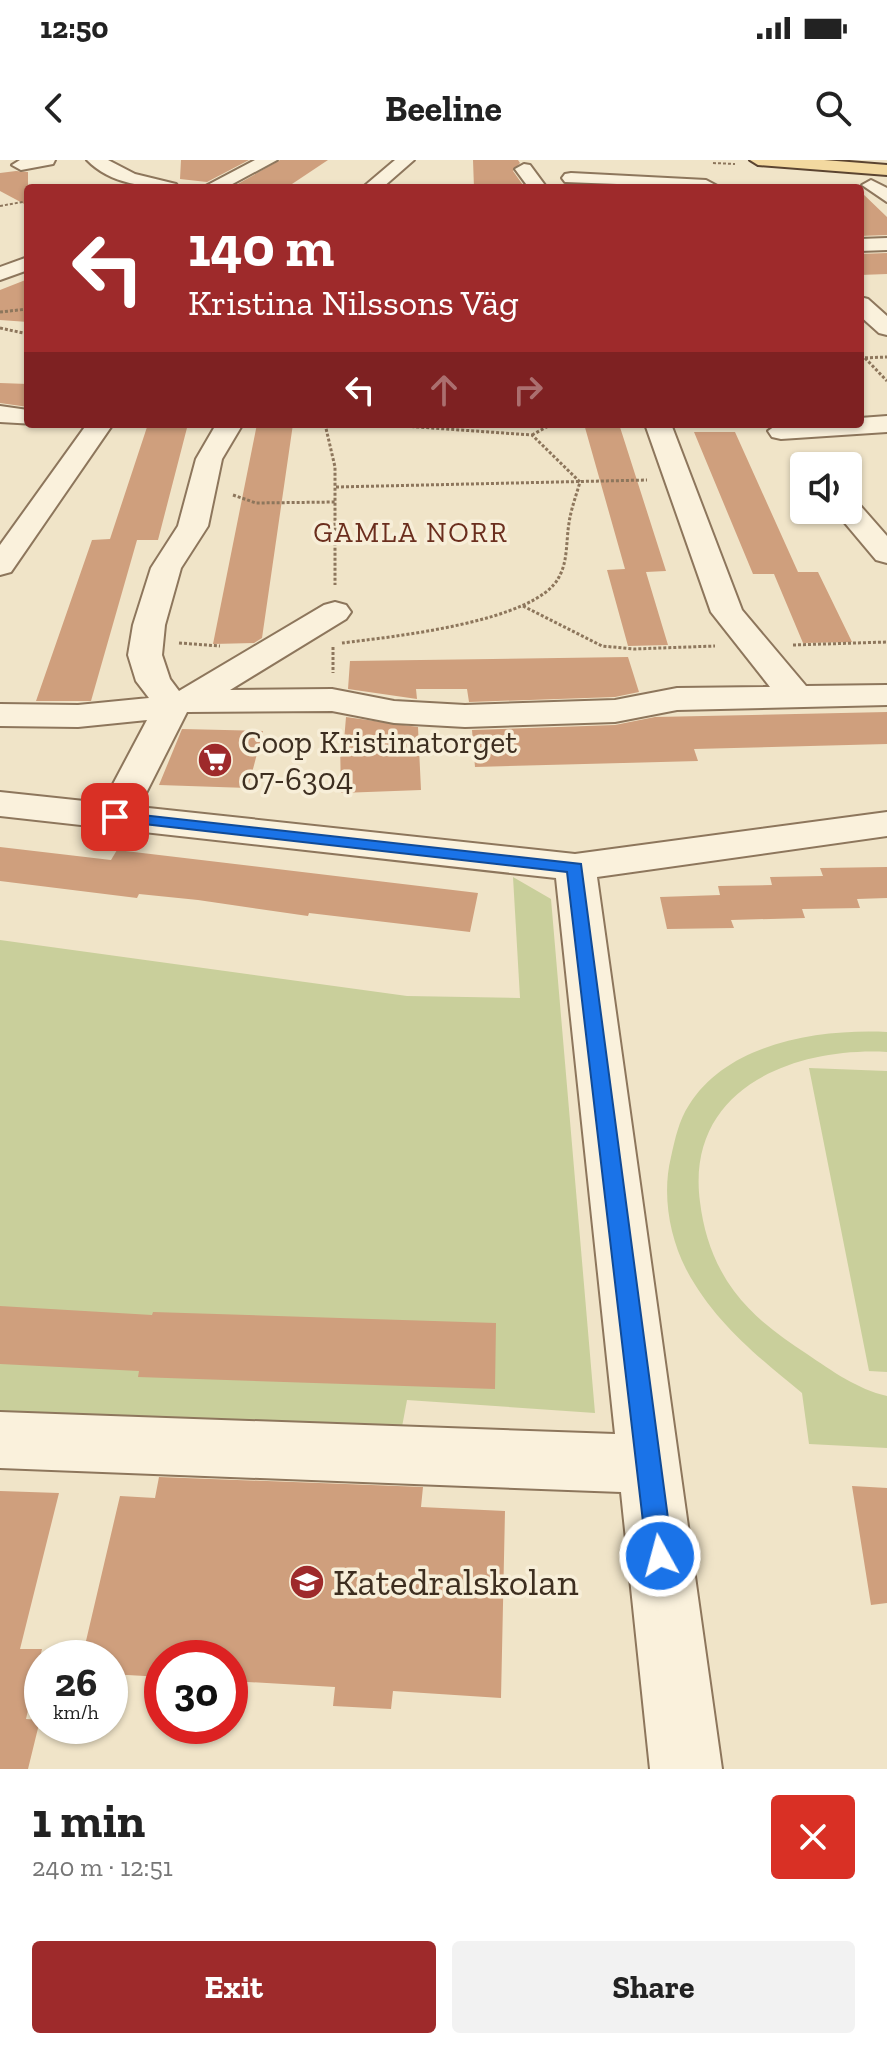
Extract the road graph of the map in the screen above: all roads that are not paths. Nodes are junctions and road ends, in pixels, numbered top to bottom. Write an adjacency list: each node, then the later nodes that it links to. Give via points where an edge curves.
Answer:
1 (47, 160): 6 (street)
2 (95, 160): 12 (street)
3 (269, 160): 13 (street)
4 (406, 160): 14 (street)
5 (758, 160): 9 (main road)
6 (21, 165)
7 (524, 169): 15 (street)
8 (596, 170): 11 (street)
9 (887, 170)
10 (571, 178): 11 (street)
11 (649, 178): 16 (street)
12 (147, 184)
13 (219, 184)
14 (376, 184)
15 (535, 184)
16 (698, 184)
17 (871, 185): 18 (street)
18 (887, 197)
19 (887, 244): 20 (street)
20 (864, 245)
21 (0, 252): 22 (street)
22 (24, 254)
23 (24, 265): 24 (street)
24 (0, 276): 25 (street)
25 (24, 282)
26 (864, 308): 27 (street)
27 (887, 328)
28 (0, 414): 29 (street)
29 (24, 417)
30 (887, 424): 31 (street)
31 (864, 425)
32 (97, 428): 39 (street)
33 (227, 428): 43 (street, via 209,459 193,526 166,568 145,655 153,681)
34 (659, 428): 42 (street, via 727,612)
35 (779, 428): 36 (street)
36 (799, 452)
37 (861, 524): 38 (street)
38 (887, 554)
39 (0, 566)
40 (335, 612): 43 (street)
41 (887, 695): 42 (street)
42 (797, 697): 43 (street, via 677,699 615,711 465,716 394,712 339,700)
43 (179, 703): 44 (street, via 78,716); 46 (street)
44 (0, 715)
45 (0, 804): 46 (street)
46 (115, 817): 48 (street)
47 (887, 824): 48 (street)
48 (575, 867): 50 (street)
49 (0, 1440): 50 (street)
50 (649, 1464): 51 (street)
51 (686, 1769)

